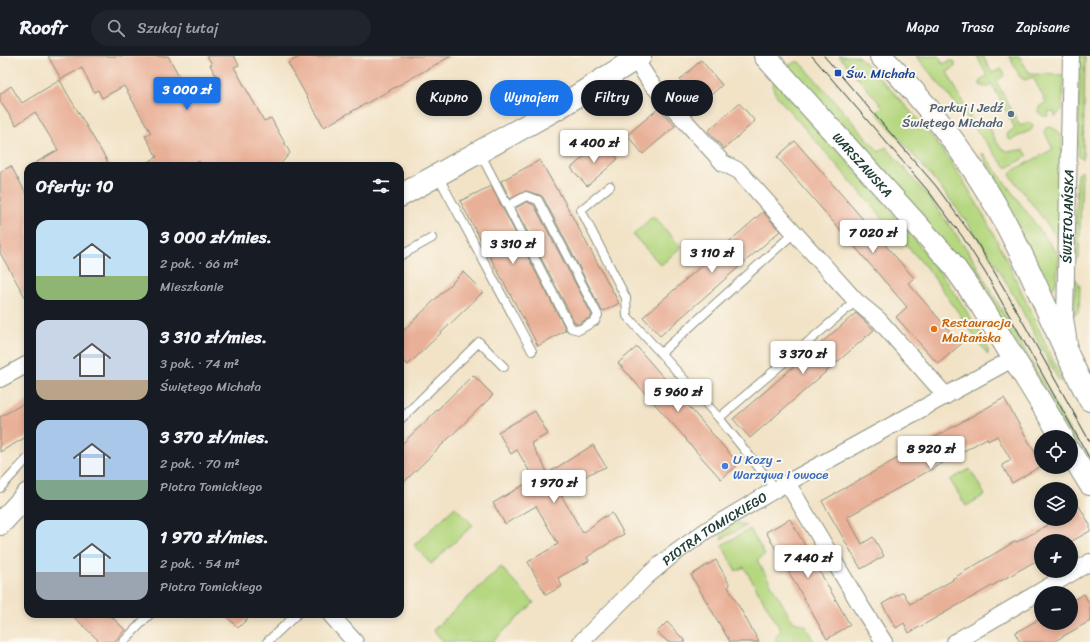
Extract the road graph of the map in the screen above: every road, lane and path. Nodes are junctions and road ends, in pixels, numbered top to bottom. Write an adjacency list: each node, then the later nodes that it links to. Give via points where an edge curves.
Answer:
1 (881, 56): 19 (main road, via 947,131 993,200)
2 (1071, 56): 19 (street, ŚWIĘTOJAŃSKA, via 1065,318 1066,334)
3 (638, 57): 5 (main road, via 558,108); 10 (street, via 650,82 723,163 739,171)
4 (769, 59): 16 (main road, WARSZAWSKA, via 950,261)
5 (480, 152): 6 (main road); 9 (lane)
6 (437, 175): 8 (main road); 14 (lane)
7 (610, 186): 15 (lane, via 581,210 626,298 627,316)
8 (404, 194)
9 (508, 206): 9 (lane, via 572,328 579,330 595,321 598,314 538,200 526,196)
10 (795, 232): 13 (street); 15 (lane)
11 (432, 238): 12 (lane)
12 (404, 254)
13 (856, 301): 21 (street, via 878,320); 24 (lane)
14 (532, 351)
15 (661, 353): 24 (lane)
16 (1014, 358): 21 (street, PIOTRA TOMICKIEGO); 25 (main road, WARSZAWSKA)
17 (24, 366): 20 (street)
18 (504, 367): 23 (lane, via 478,342)
19 (1077, 376): 22 (main road)
20 (0, 379)
21 (946, 396): 29 (street, PIOTRA TOMICKIEGO)
22 (1090, 400)
23 (404, 415)
24 (719, 418): 29 (lane)
25 (1058, 430)
26 (24, 462): 30 (lane)
27 (1078, 464): 28 (main road)
28 (1090, 484)
29 (782, 487): 40 (street, PIOTRA TOMICKIEGO, via 707,530 671,556 647,576); 41 (street)
30 (0, 488)
31 (24, 498): 32 (main road)
32 (0, 524)
33 (1089, 567): 42 (street)
34 (146, 618): 37 (lane)
35 (294, 618): 38 (lane)
36 (334, 618): 39 (street)
37 (123, 642)
38 (267, 642)
39 (355, 642)
40 (581, 642)
41 (884, 642)
42 (955, 642)

